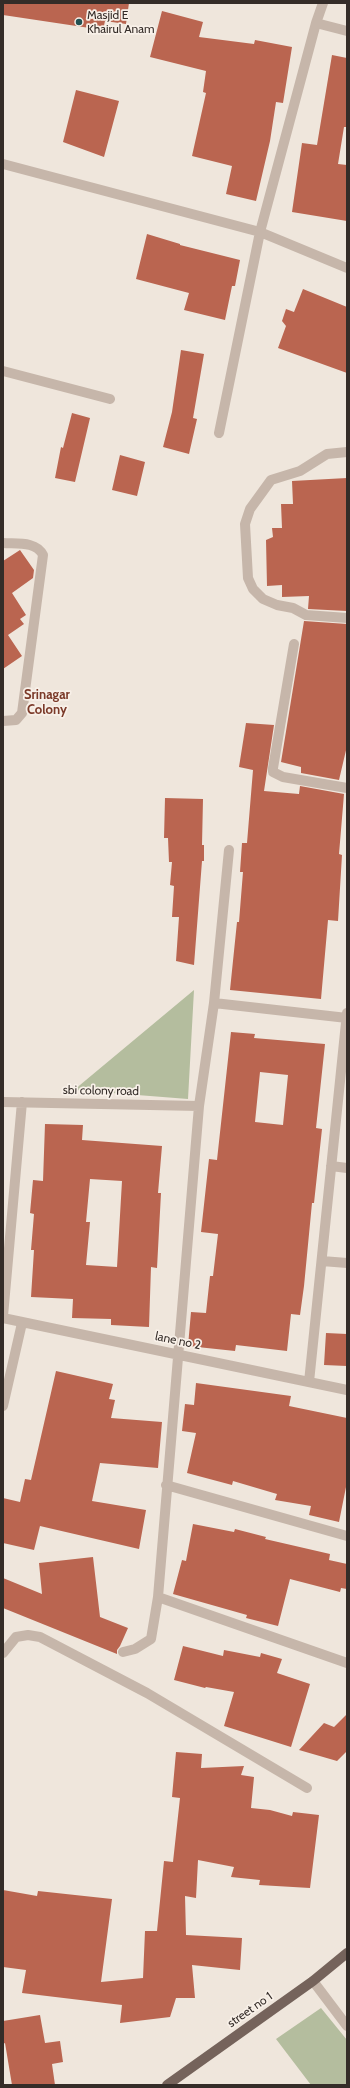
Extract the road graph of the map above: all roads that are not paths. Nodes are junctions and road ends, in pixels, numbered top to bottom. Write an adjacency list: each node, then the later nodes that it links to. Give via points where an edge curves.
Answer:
1 (323, 3): 2 (street)
2 (316, 23): 3 (street); 5 (street)
3 (347, 31)
4 (3, 164): 5 (street)
5 (260, 232): 6 (street); 9 (street)
6 (347, 268)
7 (3, 371): 8 (street)
8 (110, 399)
9 (219, 433)
10 (347, 452): 12 (street, via 327,454 300,471 271,480 250,509 245,524 248,578 253,589 263,599 306,615)
11 (3, 543): 14 (street, via 33,545 40,549 43,555 22,713 16,720)
12 (347, 618)
13 (294, 644): 15 (street, via 273,772 283,777)
14 (3, 720)
15 (347, 788)
16 (229, 850): 17 (street)
17 (214, 1003): 19 (street); 23 (street)
18 (347, 1013): 19 (street)
19 (347, 1018): 20 (street)
20 (344, 1072): 24 (street)
21 (3, 1102): 22 (street, sbi colony road)
22 (22, 1102): 23 (street, sbi colony road); 28 (street)
23 (199, 1106): 30 (street)
24 (331, 1166): 25 (street); 26 (street)
25 (347, 1168)
26 (322, 1261): 27 (street); 31 (street)
27 (347, 1263)
28 (3, 1317): 29 (street, lane no 2)
29 (22, 1323): 30 (street, lane no 2); 33 (street)
30 (179, 1355): 31 (street, lane no 2); 34 (street)
31 (309, 1382): 32 (street, lane no 2)
32 (347, 1390)
33 (3, 1406)
34 (166, 1485): 35 (street); 36 (street)
35 (347, 1536)
36 (158, 1597): 38 (street, via 151,1639 135,1649); 39 (street)
37 (3, 1652): 40 (street, via 16,1637 40,1637 147,1693)
38 (123, 1652)
39 (347, 1663)
40 (307, 1788)
41 (347, 1954): 42 (main road, street no 1)
42 (313, 1981): 43 (street); 44 (main road, street no 1)
43 (347, 2026)
44 (167, 2085)

